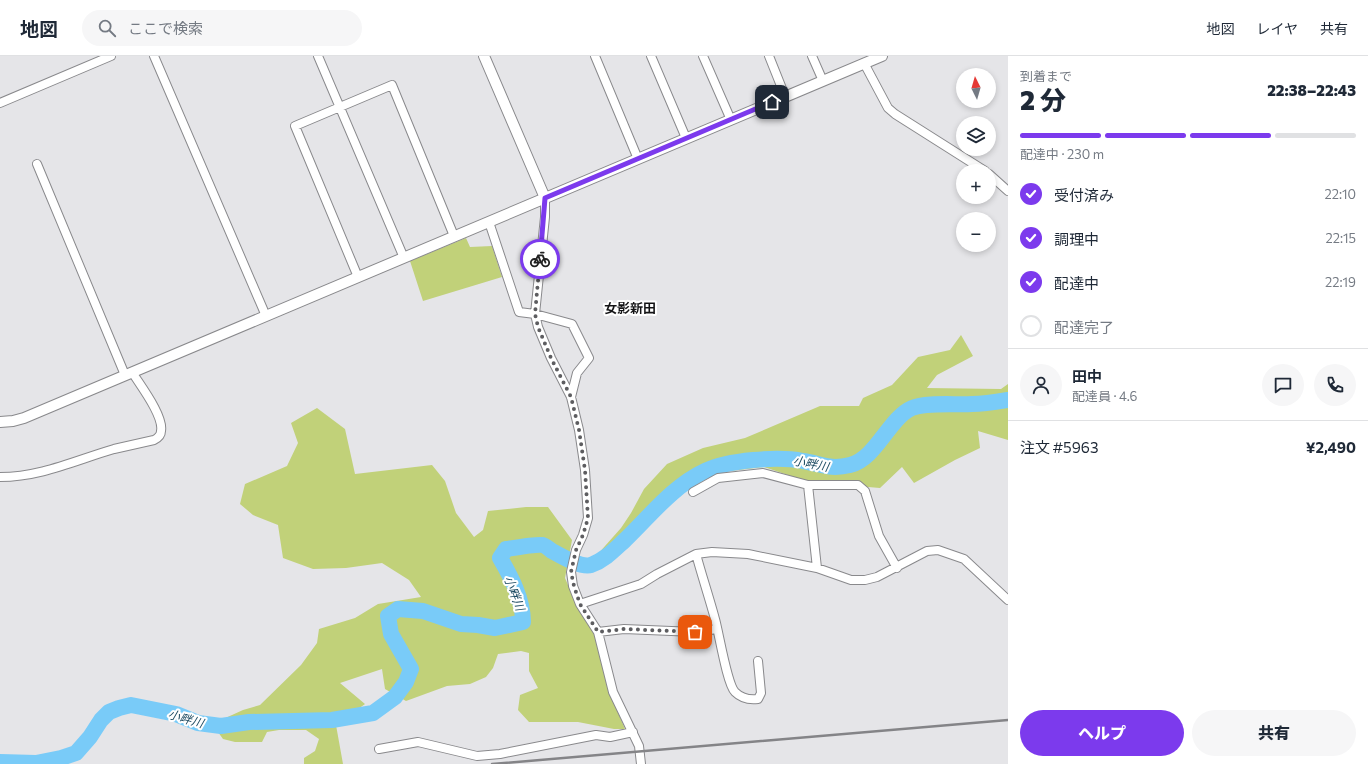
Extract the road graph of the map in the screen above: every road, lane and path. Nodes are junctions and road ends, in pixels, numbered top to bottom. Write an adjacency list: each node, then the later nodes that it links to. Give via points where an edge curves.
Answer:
1 (111, 56): 14 (street)
2 (154, 56): 29 (street)
3 (318, 56): 15 (street)
4 (484, 56): 23 (street)
5 (594, 56): 18 (street)
6 (652, 56): 17 (street)
7 (703, 56): 16 (street)
8 (769, 56): 13 (street)
9 (812, 56): 12 (street)
10 (882, 56): 11 (street)
11 (864, 63): 12 (street); 20 (street, via 888,108)
12 (823, 81): 13 (street)
13 (786, 96): 16 (street)
14 (0, 103)
15 (340, 107): 25 (street, via 392,85); 26 (street); 27 (street, via 295,126)
16 (731, 120): 17 (street)
17 (686, 138): 18 (street)
18 (638, 159): 23 (street)
19 (37, 164): 30 (street)
20 (974, 164)
21 (996, 180): 22 (street)
22 (1008, 191)
23 (545, 198): 24 (street); 28 (street)
24 (489, 222): 25 (street); 28 (street, via 519,312)
25 (454, 236): 26 (street)
26 (404, 258): 27 (street)
27 (358, 277): 29 (street)
28 (535, 314): 31 (street, via 551,358); 31 (street, via 572,324 589,358 577,373)
29 (266, 316): 30 (street)
30 (128, 374): 32 (street, via 24,418); 33 (street, via 155,408 162,432 158,438 114,449 64,467)
31 (571, 397): 40 (street, via 585,470 588,518 571,570)
32 (0, 422)
33 (0, 478)
34 (808, 485): 35 (street, via 763,473 718,478); 37 (street); 38 (street, via 858,485 865,491 879,536)
35 (693, 492)
36 (696, 554): 37 (street, via 748,554); 40 (street, via 640,584); 41 (street)
37 (816, 568): 38 (street, via 851,580 865,580)
38 (897, 568): 39 (street, via 927,551 948,552 964,559)
39 (1008, 600)
40 (580, 604): 42 (street)
41 (717, 629): 42 (street, via 695,632 624,629); 43 (street, via 730,683 734,692 743,698 758,699 761,694)
42 (598, 632): 44 (street, via 613,692)
43 (758, 661)
44 (633, 732): 45 (street, via 610,737 596,735 500,754 477,756 418,742); 46 (street, via 639,746)
45 (379, 749)
46 (641, 764)

